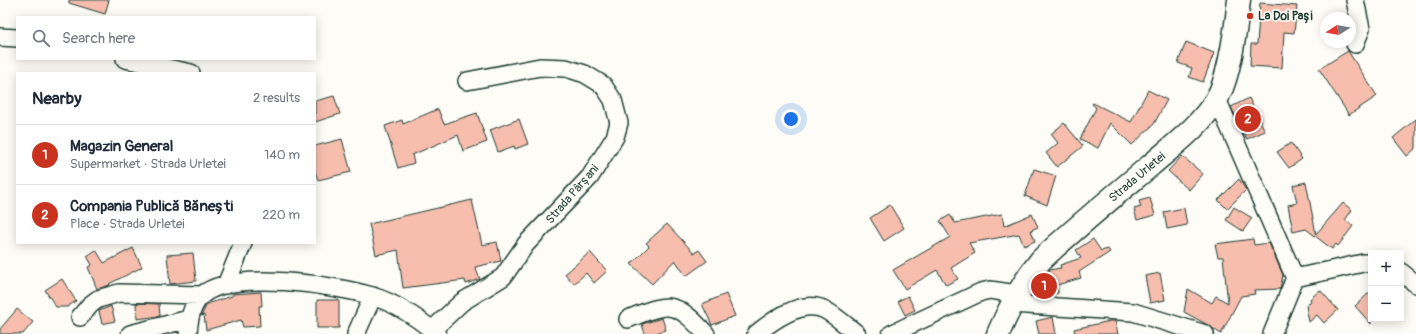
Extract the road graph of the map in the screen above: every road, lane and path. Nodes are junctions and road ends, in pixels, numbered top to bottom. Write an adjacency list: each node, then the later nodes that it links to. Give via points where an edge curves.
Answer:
1 (1239, 0): 9 (street, Strada Urletei, via 1230,58)
2 (1355, 0): 5 (street, via 1361,29)
3 (0, 38): 4 (street)
4 (16, 38)
5 (1356, 42)
6 (130, 60): 7 (street)
7 (186, 72)
8 (467, 81): 22 (street, Strada Pârșani, via 540,67 566,68 586,74 603,85 612,100 619,123 615,137 590,177 526,244 503,277 462,302)
9 (1217, 99): 13 (street); 18 (street, Strada Urletei, via 1182,138 1041,260 1028,275)
10 (243, 244): 15 (street)
11 (1368, 263): 13 (street)
12 (1404, 274): 14 (street)
13 (1295, 278): 31 (street)
14 (1416, 284)
15 (226, 285): 16 (street, Strada Pârșani); 17 (street, Strada Pârșani, via 289,282 333,287)
16 (202, 295): 19 (street, Strada Pârșani, via 119,293 98,299); 21 (street, via 194,307)
17 (373, 296): 22 (street, Strada Pârșani, via 396,307); 24 (street)
18 (1014, 299): 28 (street, via 990,290 981,292); 29 (street, Strada Urletei); 30 (street, via 1133,312)
19 (80, 317)
20 (628, 320): 25 (street, via 659,307 675,308 684,312)
21 (189, 326): 23 (street)
22 (435, 332)
23 (130, 334)
24 (356, 334)
25 (706, 334)
26 (756, 334): 27 (street, via 767,324 793,310 814,308 824,309)
27 (857, 334)
28 (891, 334)
29 (998, 334)
30 (1205, 334)
31 (1272, 334)

